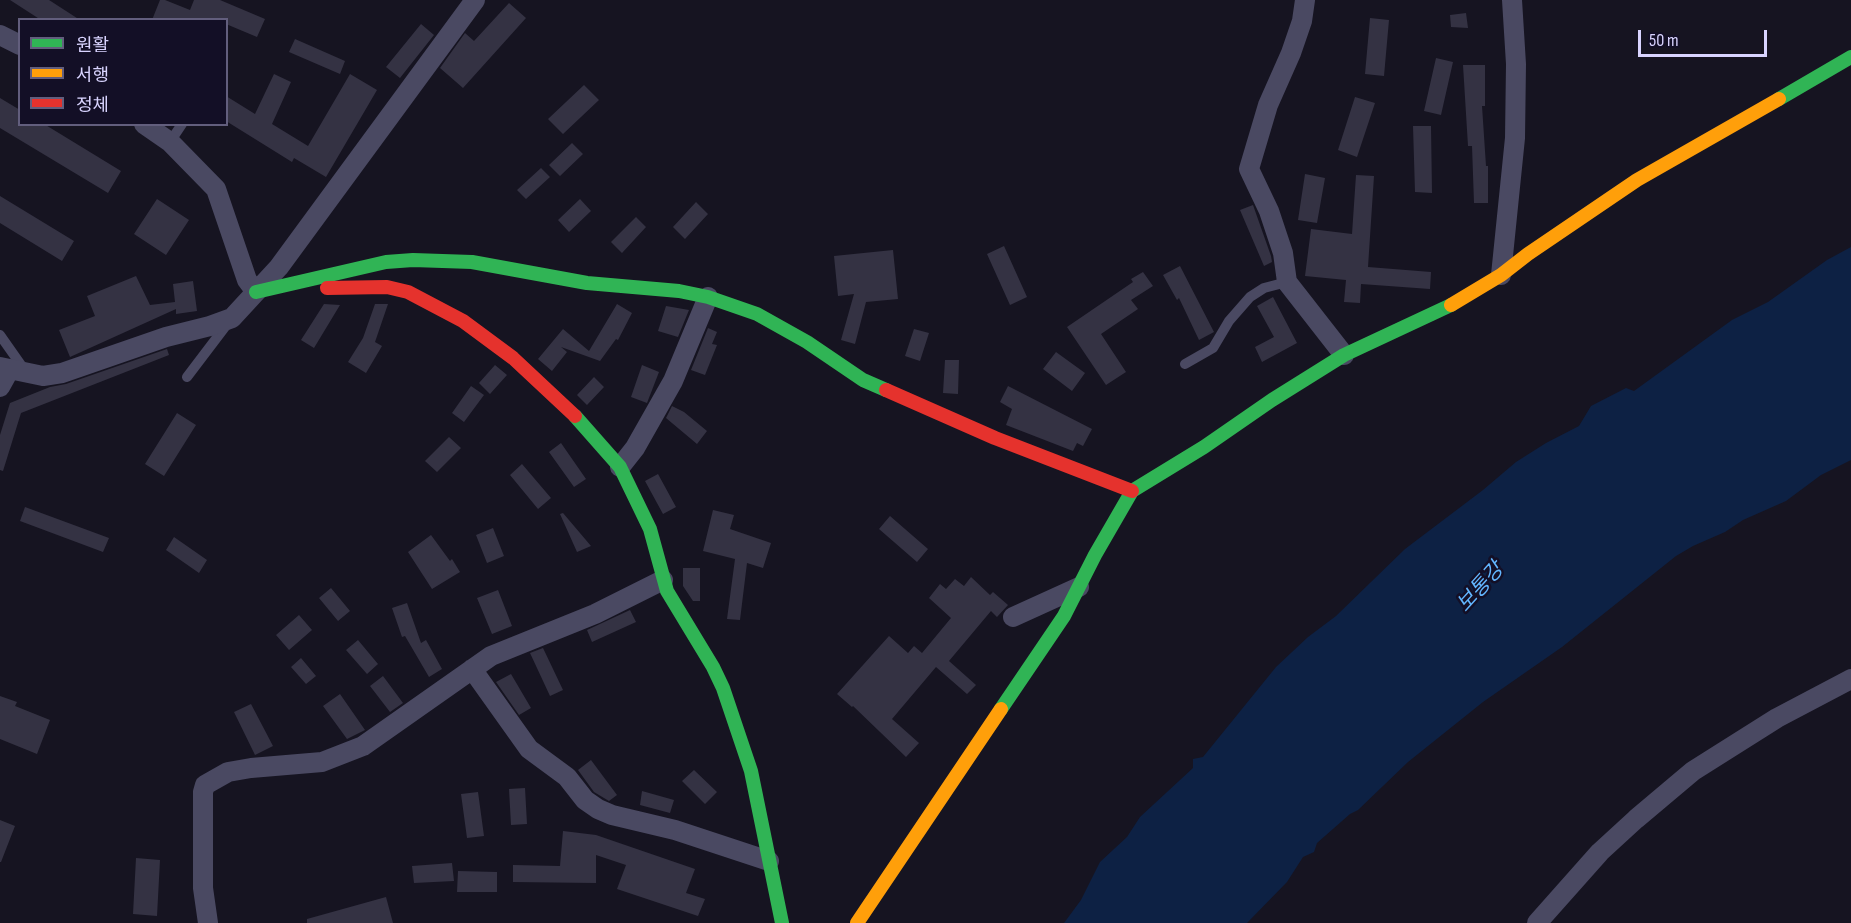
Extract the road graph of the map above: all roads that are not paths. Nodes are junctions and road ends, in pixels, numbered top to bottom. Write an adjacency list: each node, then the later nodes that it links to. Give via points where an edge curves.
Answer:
1 (475, 0): 12 (street, via 311,226)
2 (1305, 0): 11 (street, via 1302,21 1268,105 1249,169 1284,253)
3 (1512, 0): 10 (street, via 1515,138)
4 (0, 35): 5 (street)
5 (18, 44)
6 (1851, 57): 10 (street, via 1637,180)
7 (147, 126): 9 (street)
8 (181, 126): 9 (lane)
9 (170, 142): 12 (street, via 216,189 248,280)
10 (1501, 275): 16 (street, via 1453,304)
11 (1287, 282): 16 (street); 17 (lane, via 1264,288 1250,297 1213,348)
12 (256, 292): 13 (street, via 386,262 413,260 472,262 587,283); 14 (street); 21 (street, via 387,286 432,302 513,358 567,408)
13 (708, 297): 21 (street, via 673,381 636,448); 22 (street, via 757,314 873,385)
14 (232, 318): 18 (street, via 62,373 43,376); 19 (lane)
15 (0, 335): 18 (lane)
16 (1344, 355): 22 (street)
17 (1185, 364)
18 (12, 369): 20 (street)
19 (187, 377)
20 (0, 387)
21 (620, 467): 23 (street, via 650,529)
22 (1132, 491): 24 (street)
23 (663, 580): 26 (street, via 595,614 491,656); 28 (street, via 723,688 750,771)
24 (1079, 586): 25 (street); 31 (street, via 1064,616)
25 (1013, 617)
26 (472, 669): 28 (street, via 521,740 567,777 591,804 612,815 675,830); 29 (street, via 363,746 322,762 228,772 205,785 203,888)
27 (1851, 679): 32 (street, via 1777,718 1693,771 1600,852)
28 (769, 861): 30 (street)
29 (208, 923)
30 (782, 923)
31 (857, 923)
32 (1537, 923)

